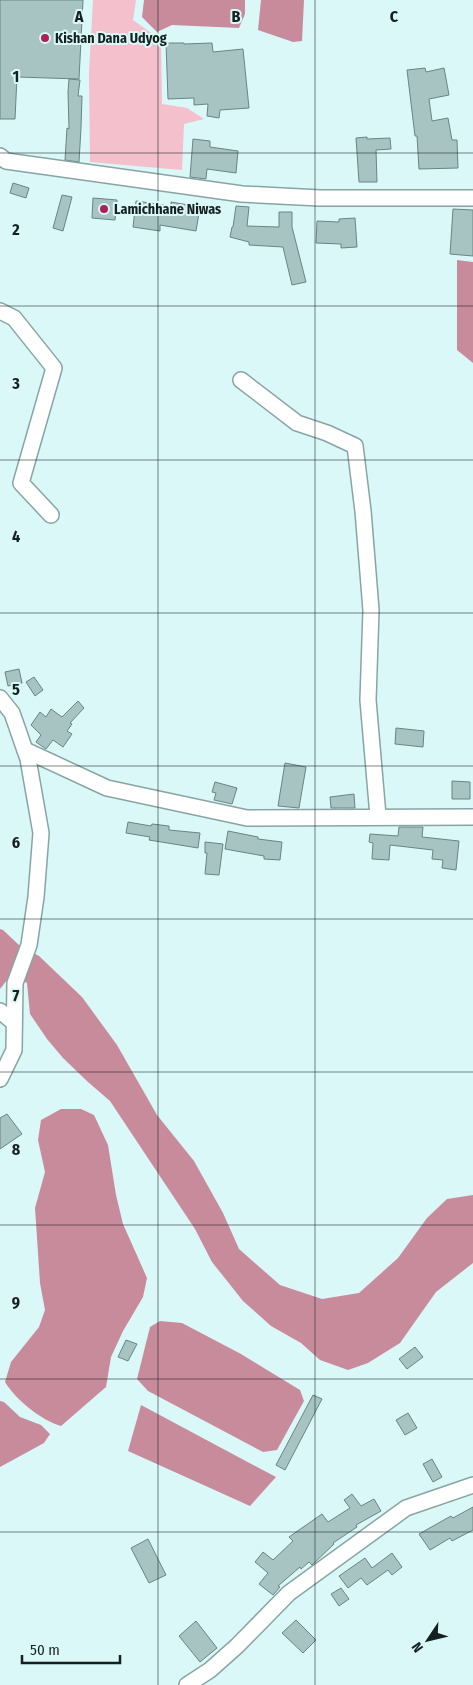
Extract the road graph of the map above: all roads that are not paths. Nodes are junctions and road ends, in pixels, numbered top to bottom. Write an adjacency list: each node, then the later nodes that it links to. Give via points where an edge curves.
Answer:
1 (2, 160): 2 (street, via 242,194 320,198)
2 (473, 198)
3 (0, 311): 5 (street, via 14,318 54,368 21,483)
4 (241, 380): 8 (street, via 298,424 327,432 355,446 371,610 368,700)
5 (51, 515)
6 (0, 698): 7 (street, via 12,713)
7 (25, 750): 8 (street, via 107,788 247,818); 11 (street, via 41,833 29,945 15,983)
8 (378, 816): 9 (street)
9 (473, 817)
10 (0, 1011): 11 (street)
11 (13, 1022): 12 (street, via 14,1050)
12 (0, 1079)
13 (473, 1485): 14 (street, via 406,1508 289,1593 230,1652)
14 (187, 1685)

